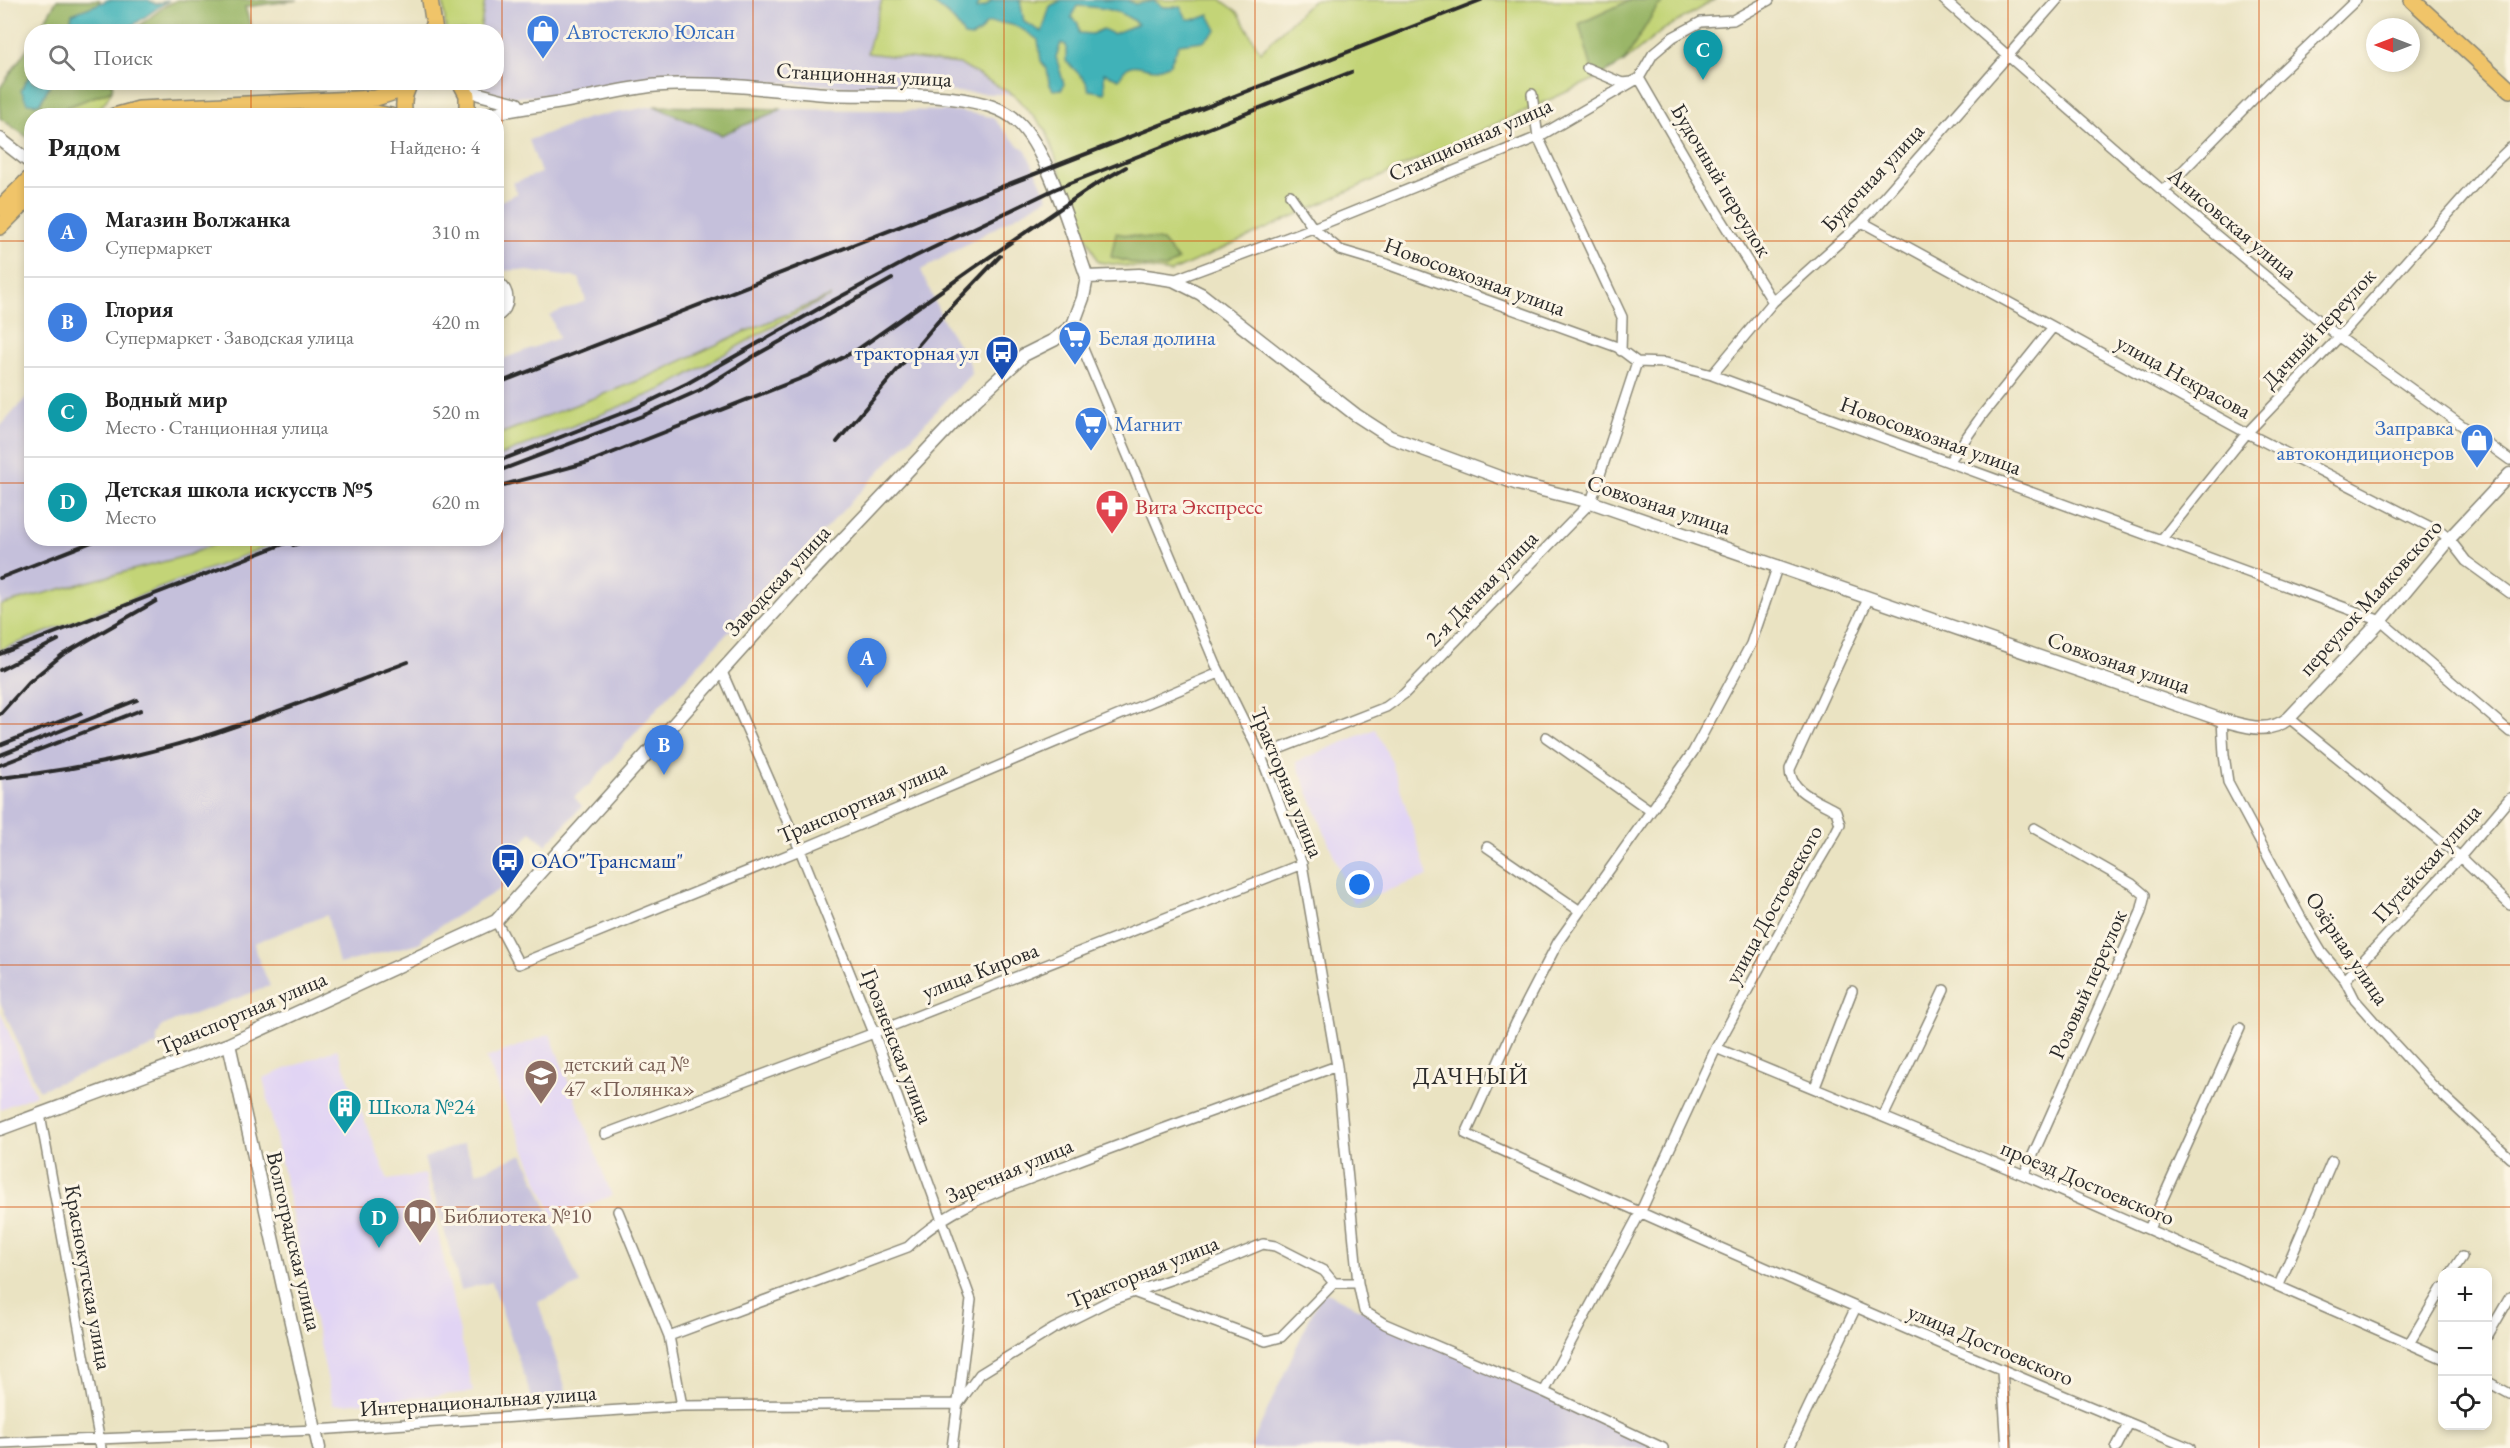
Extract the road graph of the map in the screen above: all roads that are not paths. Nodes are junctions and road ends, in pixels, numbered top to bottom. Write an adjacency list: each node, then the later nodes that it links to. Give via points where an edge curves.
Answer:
1 (1769, 0): 11 (street, Станционная улица, via 1733,20 1701,22 1673,37 1653,54)
2 (1944, 0): 9 (street, Анисовская улица)
3 (2057, 0): 9 (street, Будочная улица)
4 (2356, 0): 28 (street)
5 (2412, 0): 16 (main road)
6 (430, 3): 7 (main road); 8 (main road)
7 (429, 24)
8 (434, 24)
9 (2008, 55): 28 (street, Анисовская улица); 32 (street, Будочная улица)
10 (1587, 68): 11 (street, via 1622,83)
11 (1639, 78): 23 (street, Станционная улица); 38 (street, Будочный переулок)
12 (400, 90): 19 (main road, via 376,98)
13 (407, 90): 20 (main road)
14 (465, 90): 21 (main road)
15 (473, 90): 18 (street, Станционная улица, via 503,102)
16 (2510, 90)
17 (1532, 94): 23 (street)
18 (533, 106): 22 (street, Станционная улица); 35 (street, Станционная улица, via 680,84 830,94 913,94 991,107 1016,119 1032,136)
19 (178, 108)
20 (404, 108)
21 (466, 108)
22 (504, 111)
23 (1538, 137): 34 (street, Станционная улица); 43 (street, via 1622,317)
24 (0, 139): 26 (street)
25 (2510, 148): 42 (street, Дачный переулок)
26 (24, 158)
27 (24, 184): 31 (main road)
28 (2163, 191): 42 (street, Анисовская улица)
29 (1290, 195): 34 (street)
30 (24, 203): 33 (main road)
31 (0, 208)
32 (1862, 222): 38 (street, Будочная улица); 41 (street, улица Некрасова)
33 (0, 227)
34 (1313, 228): 36 (street, Станционная улица); 43 (street, Новосовхозная улица, via 1340,250)
35 (1087, 277): 36 (street, Совхозная улица, via 1139,275); 40 (street)
36 (1173, 280): 50 (street, Совхозная улица, via 1201,294 1390,437 1518,484)
37 (504, 290): 39 (street)
38 (1773, 302): 45 (street, Будочная улица)
39 (504, 310)
40 (1073, 326): 57 (street, Заводская улица, via 1024,355 992,383 793,591); 58 (street, Тракторная улица)
41 (2054, 327): 46 (street, улица Некрасова); 48 (street)
42 (2339, 337): 46 (street, Дачный переулок); 47 (street, Анисовская улица)
43 (1621, 351): 44 (street, Новосовхозная улица)
44 (1637, 362): 45 (street, Новосовхозная улица, via 1666,363); 50 (street, 2-я Дачная улица)
45 (1712, 375): 48 (street, Новосовхозная улица)
46 (2247, 434): 51 (street, улица Некрасова); 52 (street, Дачный переулок)
47 (2510, 460)
48 (1949, 462): 52 (street, Новосовхозная улица)
49 (2510, 474): 51 (street, переулок Маяковского)
50 (1592, 502): 53 (street, Совхозная улица); 64 (street, 2-я Дачная улица, via 1404,694 1386,707)
51 (2449, 539): 54 (street, улица Некрасова, via 2466,561); 56 (street, переулок Маяковского)
52 (2161, 540): 56 (street, Новосовхозная улица)
53 (1778, 566): 55 (street, Совхозная улица); 66 (street, via 1751,644 1693,752)
54 (2510, 593)
55 (1869, 597): 60 (street, Совхозная улица); 81 (street, улица Достоевского, via 1790,769 1794,786 1836,811 1840,824)
56 (2381, 621): 59 (street, переулок Маяковского); 62 (street, Новосовхозная улица)
57 (722, 672): 69 (street, Грозненская улица); 74 (street, Заводская улица)
58 (1219, 672): 64 (street, Тракторная улица); 69 (street, Транспортная улица)
59 (2289, 718): 61 (street, переулок Маяковского, via 2272,728); 70 (street)
60 (2222, 720): 61 (street, Совхозная улица); 75 (street, Озёрная улица, via 2228,782 2301,918 2322,953)
61 (2251, 727)
62 (2510, 732)
63 (1546, 737): 66 (street)
64 (1261, 756): 71 (street, Тракторная улица)
65 (2510, 798): 70 (street, Путейская улица)
66 (1651, 811): 73 (street)
67 (2034, 828): 90 (street, Розовый переулок, via 2145,895 2141,912)
68 (1487, 847): 73 (street)
69 (800, 850): 74 (street, Транспортная улица, via 519,964); 79 (street, Грозненская улица)
70 (2460, 857): 72 (street); 75 (street, Путейская улица)
71 (1302, 864): 79 (street, улица Кирова); 82 (street, Тракторная улица)
72 (2510, 905)
73 (1580, 911): 92 (street, улица Достоевского, via 1558,942 1516,1023 1466,1134)
74 (496, 921): 80 (street, Транспортная улица)
75 (2345, 980): 88 (street, Озёрная улица, via 2355,1000 2432,1085)
76 (1944, 990): 85 (street)
77 (1852, 991): 83 (street)
78 (2240, 1028): 94 (street)
79 (874, 1033): 87 (street, улица Кирова); 93 (street, Грозненская улица)
80 (229, 1044): 84 (street, Транспортная улица); 115 (street, Волгоградская улица)
81 (1716, 1048): 83 (street, проезд Достоевского); 92 (street, улица Достоевского)
82 (1338, 1066): 93 (street, Заречная улица, via 969,1203); 98 (street, Тракторная улица)
83 (1815, 1088): 85 (street, проезд Достоевского)
84 (40, 1113): 86 (street, Транспортная улица); 117 (street, Краснокутская улица)
85 (1884, 1115): 90 (street, проезд Достоевского)
86 (0, 1130)
87 (605, 1134)
88 (2510, 1158)
89 (2332, 1161): 99 (street)
90 (2024, 1175): 94 (street, проезд Достоевского)
91 (618, 1210): 105 (street)
92 (1640, 1213): 103 (street, улица Достоевского); 110 (street, улица Достоевского)
93 (942, 1220): 105 (street, Заречная улица, via 908,1247); 112 (street, Грозненская улица, via 971,1300)
94 (2149, 1229): 99 (street, проезд Достоевского)
95 (2462, 1257): 96 (street)
96 (2455, 1268)
97 (1334, 1283): 98 (street); 100 (street, Тракторная улица, via 1324,1272 1275,1246 1263,1244); 100 (street, via 1281,1337 1266,1341)
98 (1358, 1283): 110 (street, Тракторная улица, via 1364,1311 1385,1324)
99 (2279, 1285): 106 (street, проезд Достоевского)
100 (1136, 1293): 112 (street, Тракторная улица, via 1112,1300 1016,1351 980,1374)
101 (2438, 1295): 106 (street)
102 (2510, 1297): 104 (street)
103 (1856, 1307): 108 (street, улица Достоевского); 121 (street)
104 (2492, 1327)
105 (669, 1336): 113 (street)
106 (2409, 1342): 107 (street, проезд Достоевского)
107 (2438, 1356)
108 (2002, 1371): 114 (street, улица Достоевского); 122 (street)
109 (2492, 1385): 111 (street)
110 (1544, 1392): 120 (street, Тракторная улица)
111 (2510, 1394)
112 (958, 1404): 113 (street, Интернациональная улица); 119 (street, Грозненская улица)
113 (682, 1406): 115 (street, Интернациональная улица)
114 (2129, 1423): 123 (street); 124 (street, улица Достоевского)
115 (316, 1430): 117 (street, Интернациональная улица); 118 (street, Волгоградская улица)
116 (0, 1443): 117 (street, Интернациональная улица)
117 (100, 1444)
118 (320, 1448)
119 (952, 1448)
120 (1663, 1448)
121 (1789, 1448)
122 (2007, 1448)
123 (2116, 1448)
124 (2190, 1448)

